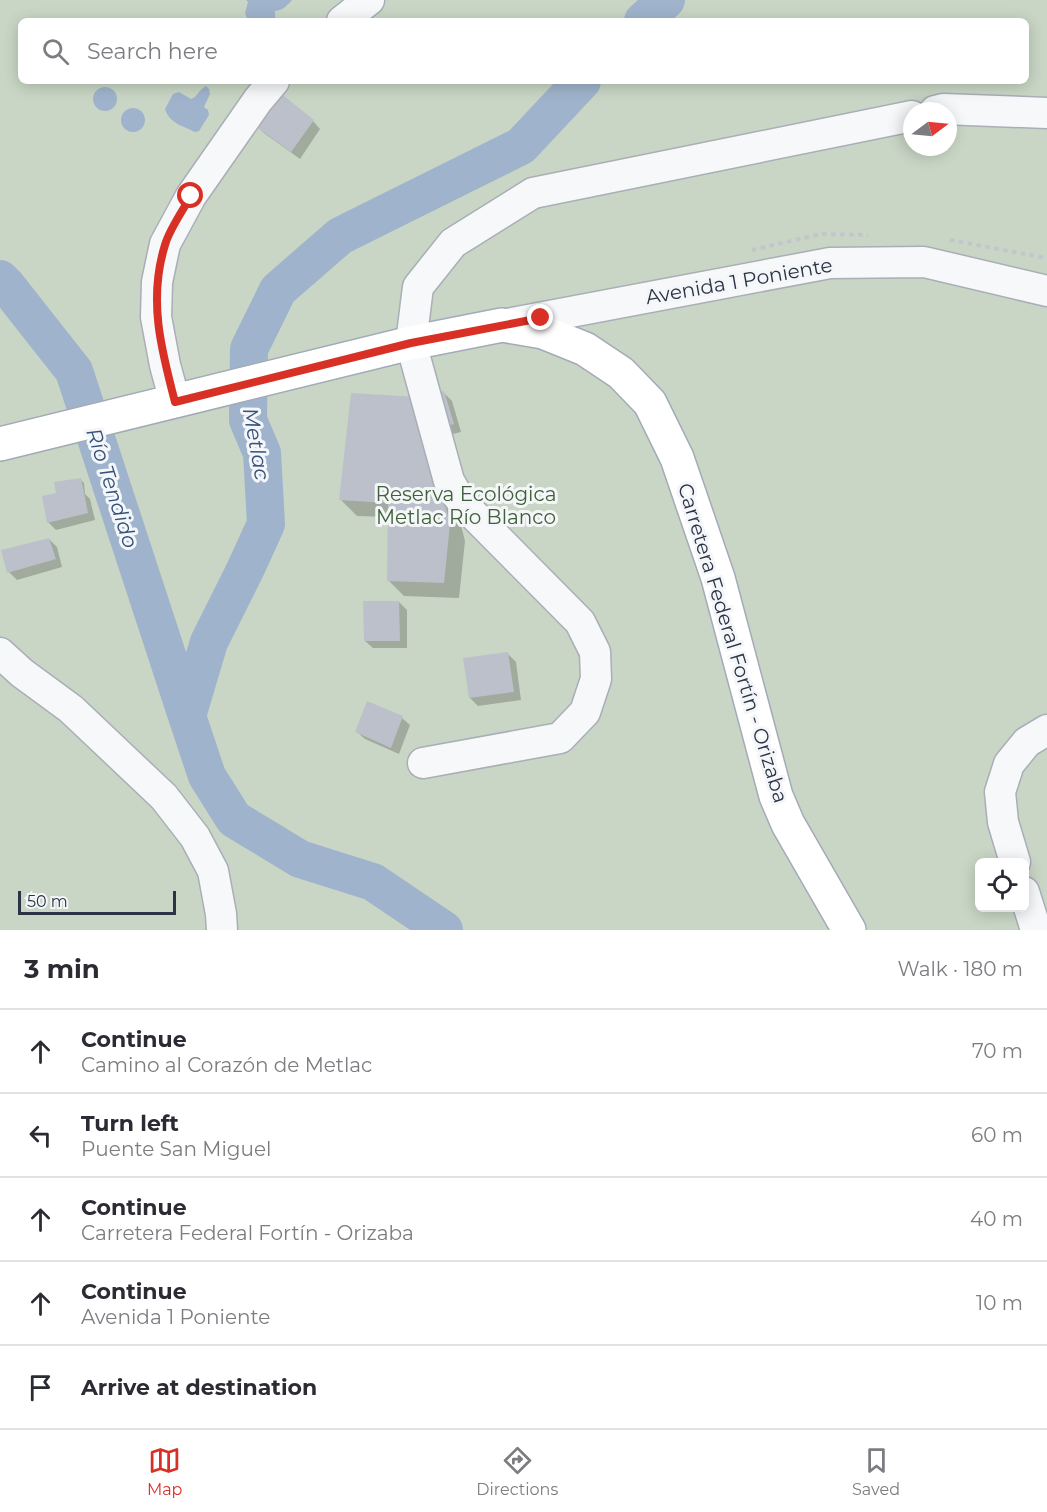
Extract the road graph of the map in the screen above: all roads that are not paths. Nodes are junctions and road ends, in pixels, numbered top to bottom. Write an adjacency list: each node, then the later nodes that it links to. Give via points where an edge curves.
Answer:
1 (369, 0): 2 (street)
2 (346, 18)
3 (271, 84): 10 (street, via 191,196 165,244 157,282 156,317)
4 (957, 110): 5 (street)
5 (1047, 113)
6 (903, 118): 9 (street, via 533,193 453,243 418,287)
7 (1047, 291): 8 (street, Avenida 1 Poniente, via 924,262 830,262)
8 (501, 325): 9 (main road, Carretera Federal Fortín - Orizaba); 18 (main road, Carretera Federal Fortín - Orizaba, via 543,332 585,350 621,373 650,403 677,458 718,578 776,796)
9 (411, 343): 10 (main road, Carretera Federal Fortín - Orizaba); 14 (street, via 449,481 468,509 580,622 595,652 596,679 585,712 560,738)
10 (175, 402): 11 (main road, Carretera Federal Fortín - Orizaba)
11 (0, 444)
12 (0, 652): 17 (street, via 79,717 164,797 195,837 213,871)
13 (1047, 730): 15 (street, via 1027,742 1009,764 1000,792 1003,822)
14 (423, 763)
15 (1014, 858)
16 (1029, 908): 19 (street)
17 (222, 930)
18 (849, 930)
19 (1036, 930)

